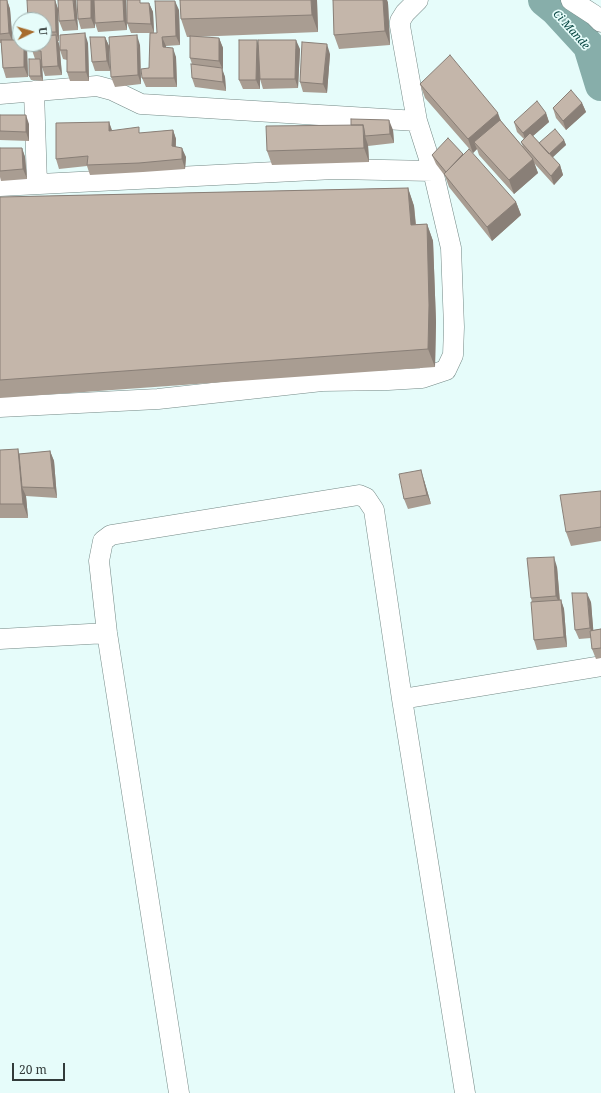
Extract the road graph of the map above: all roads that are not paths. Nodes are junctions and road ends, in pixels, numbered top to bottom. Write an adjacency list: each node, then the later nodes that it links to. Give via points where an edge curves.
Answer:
1 (418, 0): 6 (street, via 402,17 400,26)
2 (571, 0): 3 (street)
3 (601, 22)
4 (34, 90): 5 (street); 6 (street, via 97,86 141,104); 8 (street)
5 (0, 94)
6 (417, 120): 7 (street)
7 (433, 171): 8 (street, via 334,169); 10 (street, via 451,248 453,356 446,370 422,378 322,382 158,399)
8 (37, 184): 9 (street)
9 (0, 186)
10 (0, 407)
11 (107, 633): 12 (street); 14 (street, via 99,561 104,541 111,535 358,495 366,498 374,510); 15 (street)
12 (0, 639)
13 (601, 666): 14 (street)
14 (402, 699): 16 (street)
15 (179, 1093)
16 (465, 1093)

